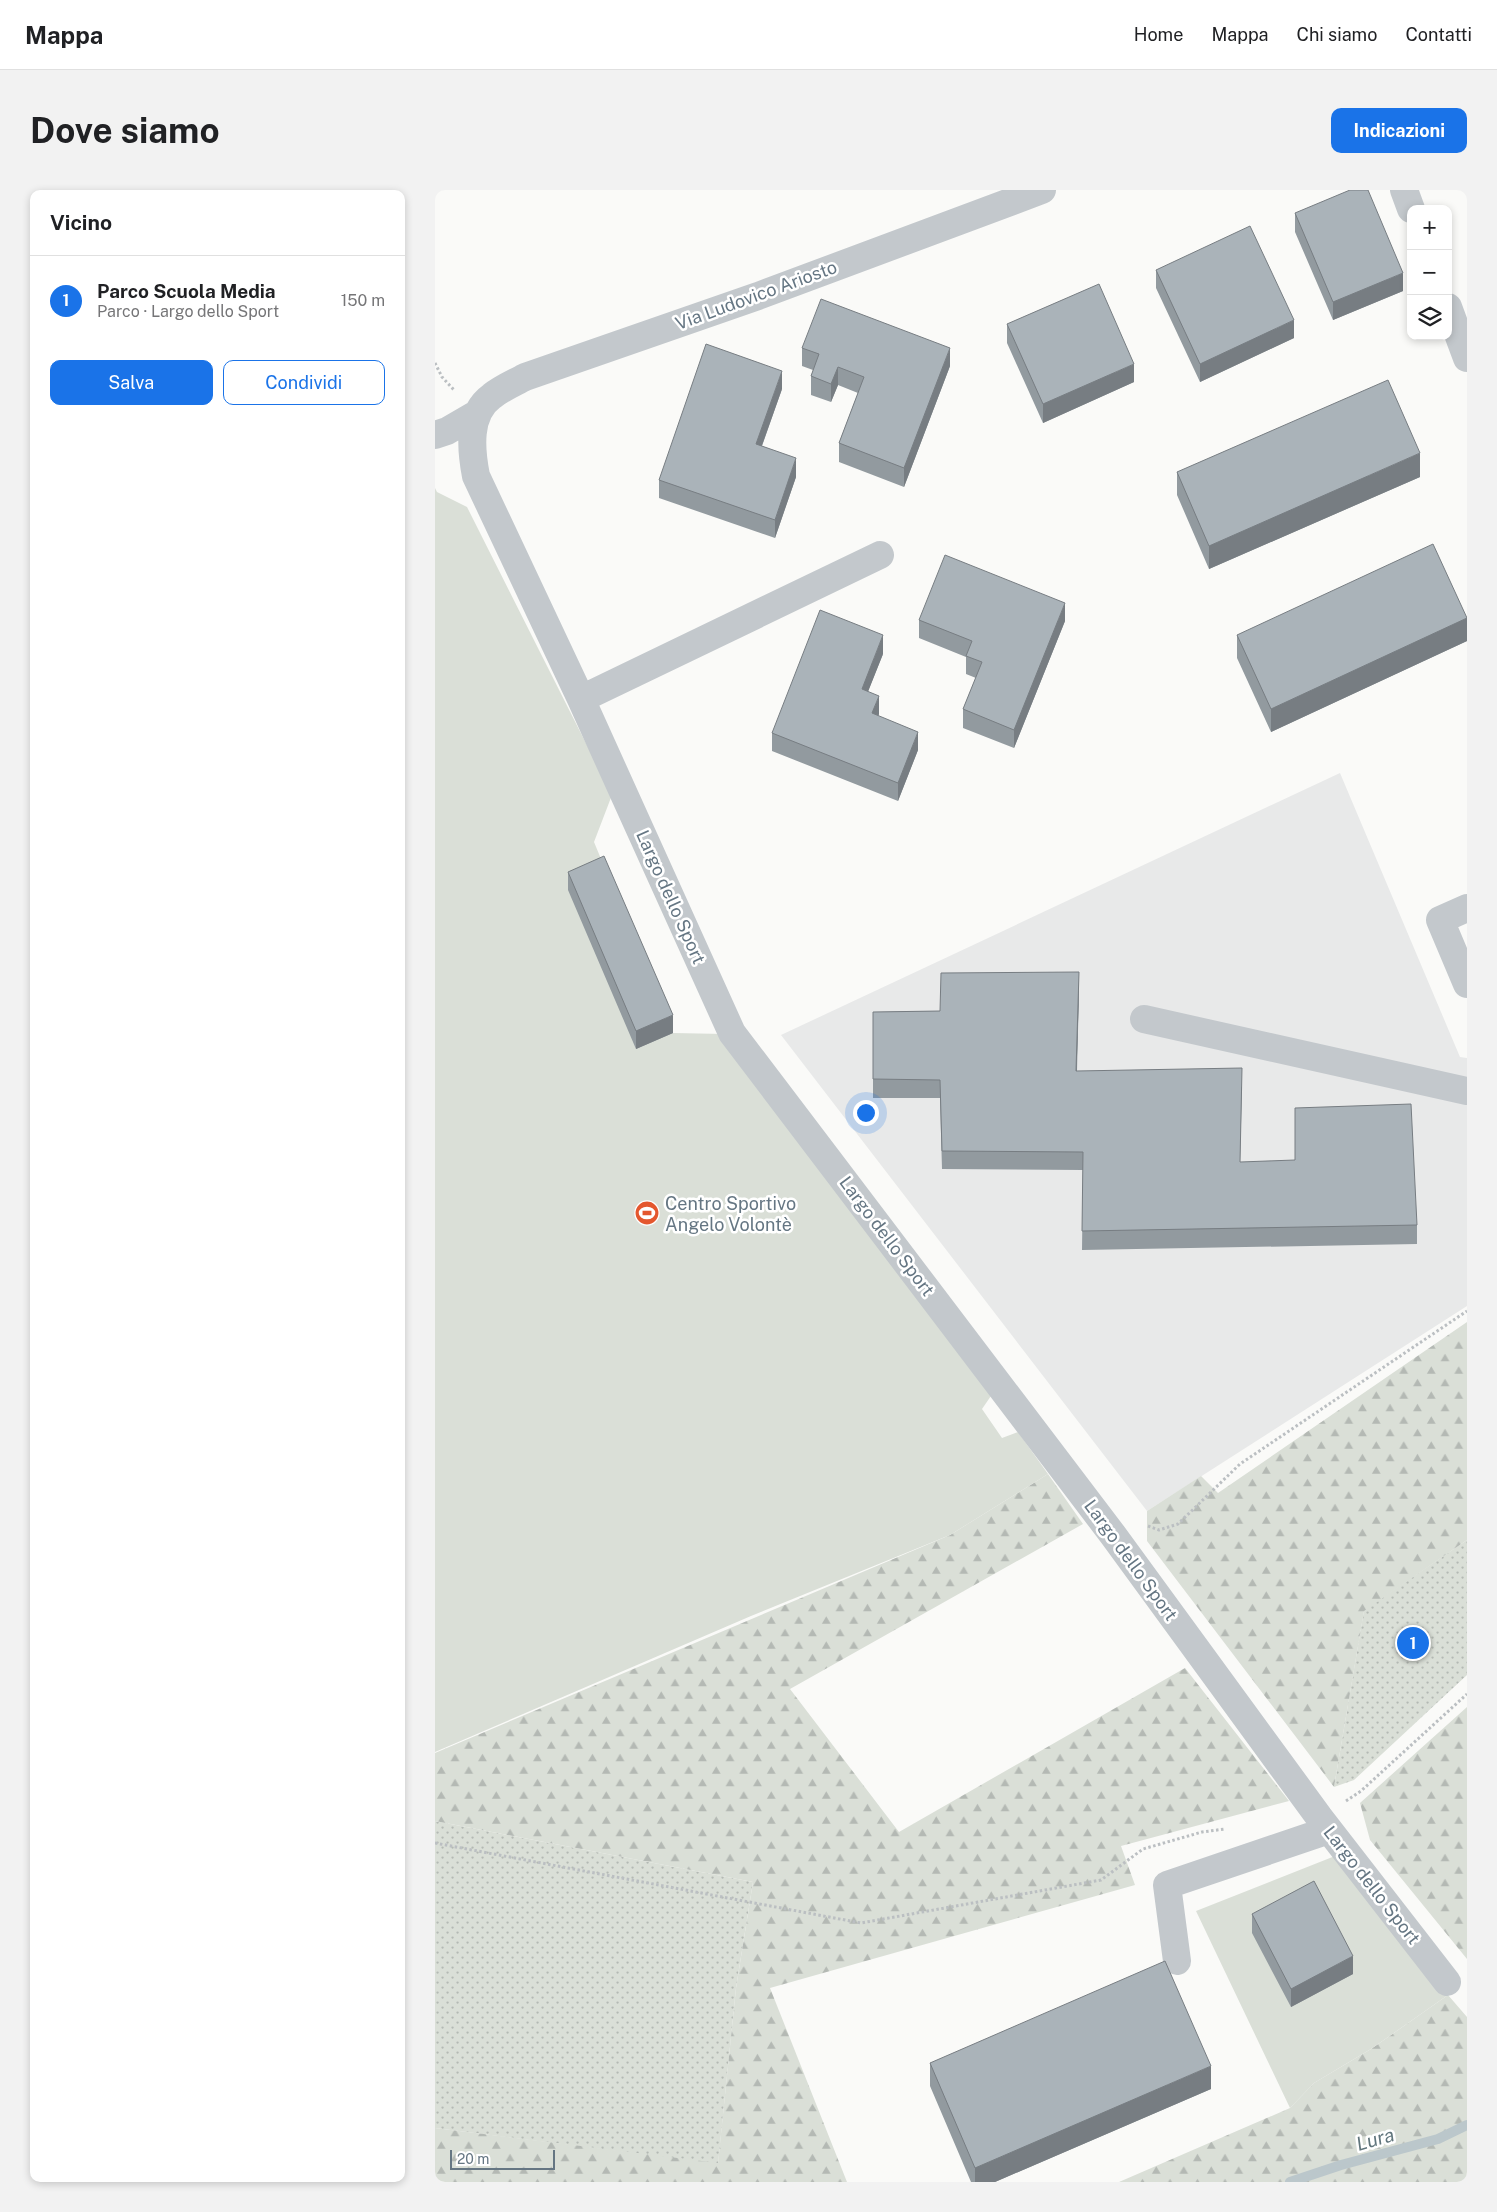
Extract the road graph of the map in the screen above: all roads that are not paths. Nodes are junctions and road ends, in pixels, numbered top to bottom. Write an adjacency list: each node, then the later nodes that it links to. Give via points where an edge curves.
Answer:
1 (1042, 190): 6 (street, Via Ludovico Ariosto, via 758,296 525,377 490,397)
2 (1404, 190): 3 (street)
3 (1410, 205)
4 (1452, 318): 5 (street)
5 (1467, 358)
6 (478, 413): 7 (street); 9 (street, Largo dello Sport, via 472,453 476,476)
7 (435, 435)
8 (881, 555): 9 (street)
9 (581, 699): 14 (street, Largo dello Sport, via 732,1033 1113,1535)
10 (1467, 908): 11 (street, via 1440,920)
11 (1467, 984)
12 (1144, 1019): 13 (street)
13 (1467, 1091)
14 (1324, 1823): 15 (street, via 1167,1885); 16 (street, Largo dello Sport)
15 (1177, 1961)
16 (1447, 1982)

